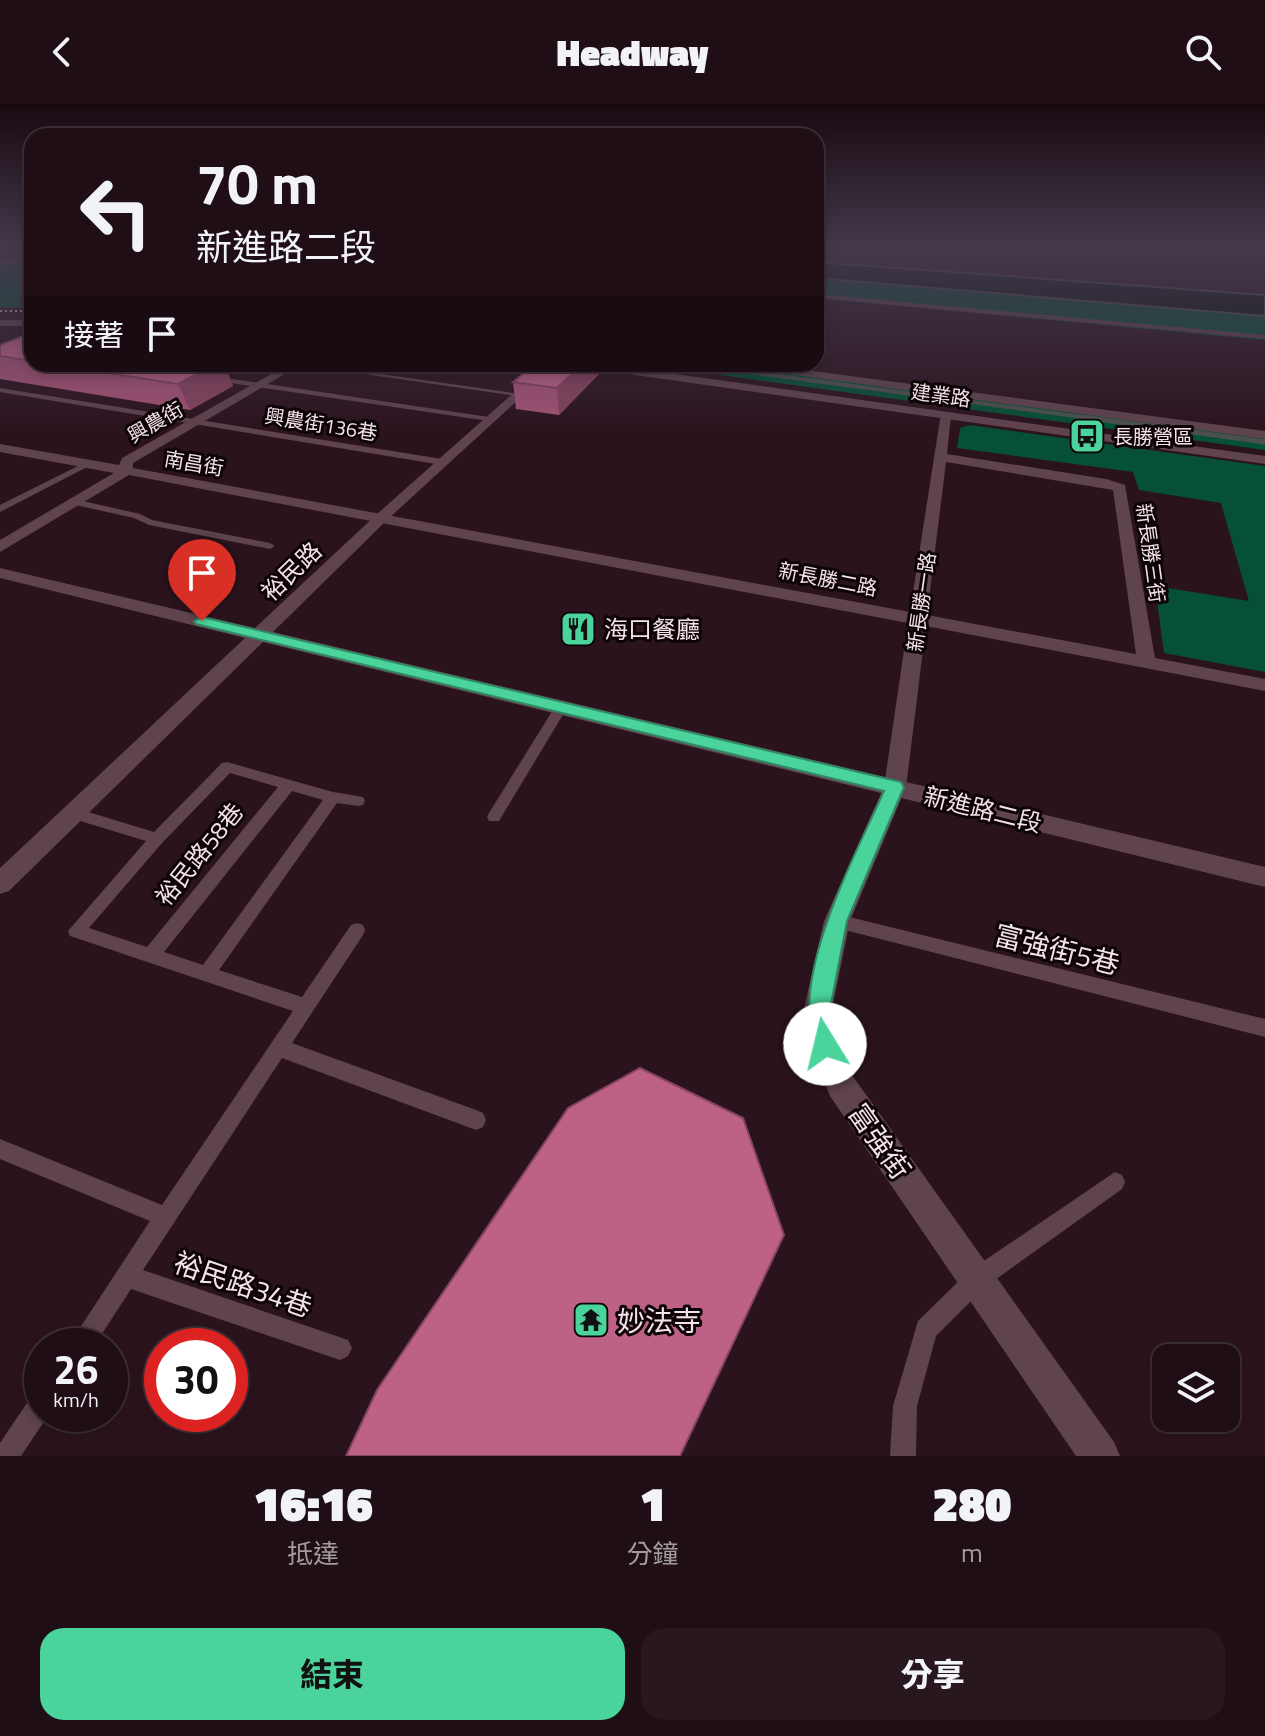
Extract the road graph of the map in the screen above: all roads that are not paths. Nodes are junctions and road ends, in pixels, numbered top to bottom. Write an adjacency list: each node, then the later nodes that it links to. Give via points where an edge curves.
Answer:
1 (948, 308): 4 (lane)
2 (0, 323): 3 (street)
3 (24, 323)
4 (1265, 337)
5 (283, 372): 11 (street, 興農街)
6 (356, 372): 13 (lane)
7 (543, 372): 13 (street, 裕民路)
8 (649, 372): 14 (street, 建業路)
9 (796, 372): 17 (street, 建業路)
10 (201, 376): 11 (lane)
11 (260, 385): 15 (lane); 16 (street, 興農街)
12 (0, 390): 16 (lane, 興農街136巷)
13 (517, 394): 15 (street, 裕民路)
14 (945, 416): 19 (street, 新長勝一路); 20 (street, 建業路)
15 (489, 419): 21 (street, 裕民路)
16 (194, 423): 21 (lane, 興農街136巷); 23 (street, 興農街, via 127,461)
17 (1265, 435)
18 (0, 448): 22 (street, 南昌街)
19 (941, 457): 30 (street, 新長勝一路); 32 (street, 新長勝三街, via 1120,488)
20 (1265, 460)
21 (442, 462): 26 (street, 裕民路)
22 (87, 465): 23 (street, 南昌街); 25 (lane)
23 (125, 472): 24 (street, 興農街); 26 (street, 南昌街)
24 (74, 502): 27 (lane); 28 (street, 興農街)
25 (0, 509)
26 (382, 517): 30 (street, 新長勝二路); 31 (street, 裕民路)
27 (270, 546)
28 (0, 547)
29 (0, 573): 31 (street, 新進路二段)
30 (919, 619): 32 (street, 新長勝二路); 36 (street, 新長勝一路)
31 (259, 635): 34 (street, 新進路二段); 39 (street, 裕民路)
32 (1146, 662): 33 (street, 新長勝二路)
33 (1265, 685)
34 (561, 708): 36 (street, 新進路二段); 40 (lane)
35 (288, 785): 37 (lane, 裕民路58巷); 41 (lane, 裕民路58巷, via 227,767); 46 (lane, 裕民路58巷)
36 (895, 787): 42 (street, 新進路二段); 44 (street, 富強街)
37 (333, 797): 38 (lane, 裕民路58巷); 47 (lane)
38 (358, 801)
39 (72, 813): 41 (lane, 裕民路58巷); 43 (street, 裕民路)
40 (494, 817)
41 (157, 839): 46 (lane, 裕民路58巷, via 76,931)
42 (1265, 877)
43 (0, 884)
44 (837, 921): 49 (lane, 富強街5巷); 56 (street, 富強街, via 818,1009 841,1085)
45 (357, 930): 48 (lane)
46 (151, 955): 47 (lane, 裕民路58巷)
47 (207, 973): 48 (lane, 裕民路58巷)
48 (307, 1007): 50 (lane)
49 (1265, 1028)
50 (280, 1048): 51 (lane); 54 (lane)
51 (476, 1120)
52 (0, 1149): 54 (lane, 裕民路34巷)
53 (1115, 1182): 56 (lane)
54 (166, 1217): 55 (lane)
55 (127, 1276): 57 (lane); 58 (lane, 裕民路34巷)
56 (977, 1279): 61 (lane, via 926,1329 905,1406); 62 (street, 富強街)
57 (92, 1328)
58 (340, 1348)
59 (24, 1430): 60 (lane)
60 (6, 1456)
61 (903, 1456)
62 (1100, 1456)

